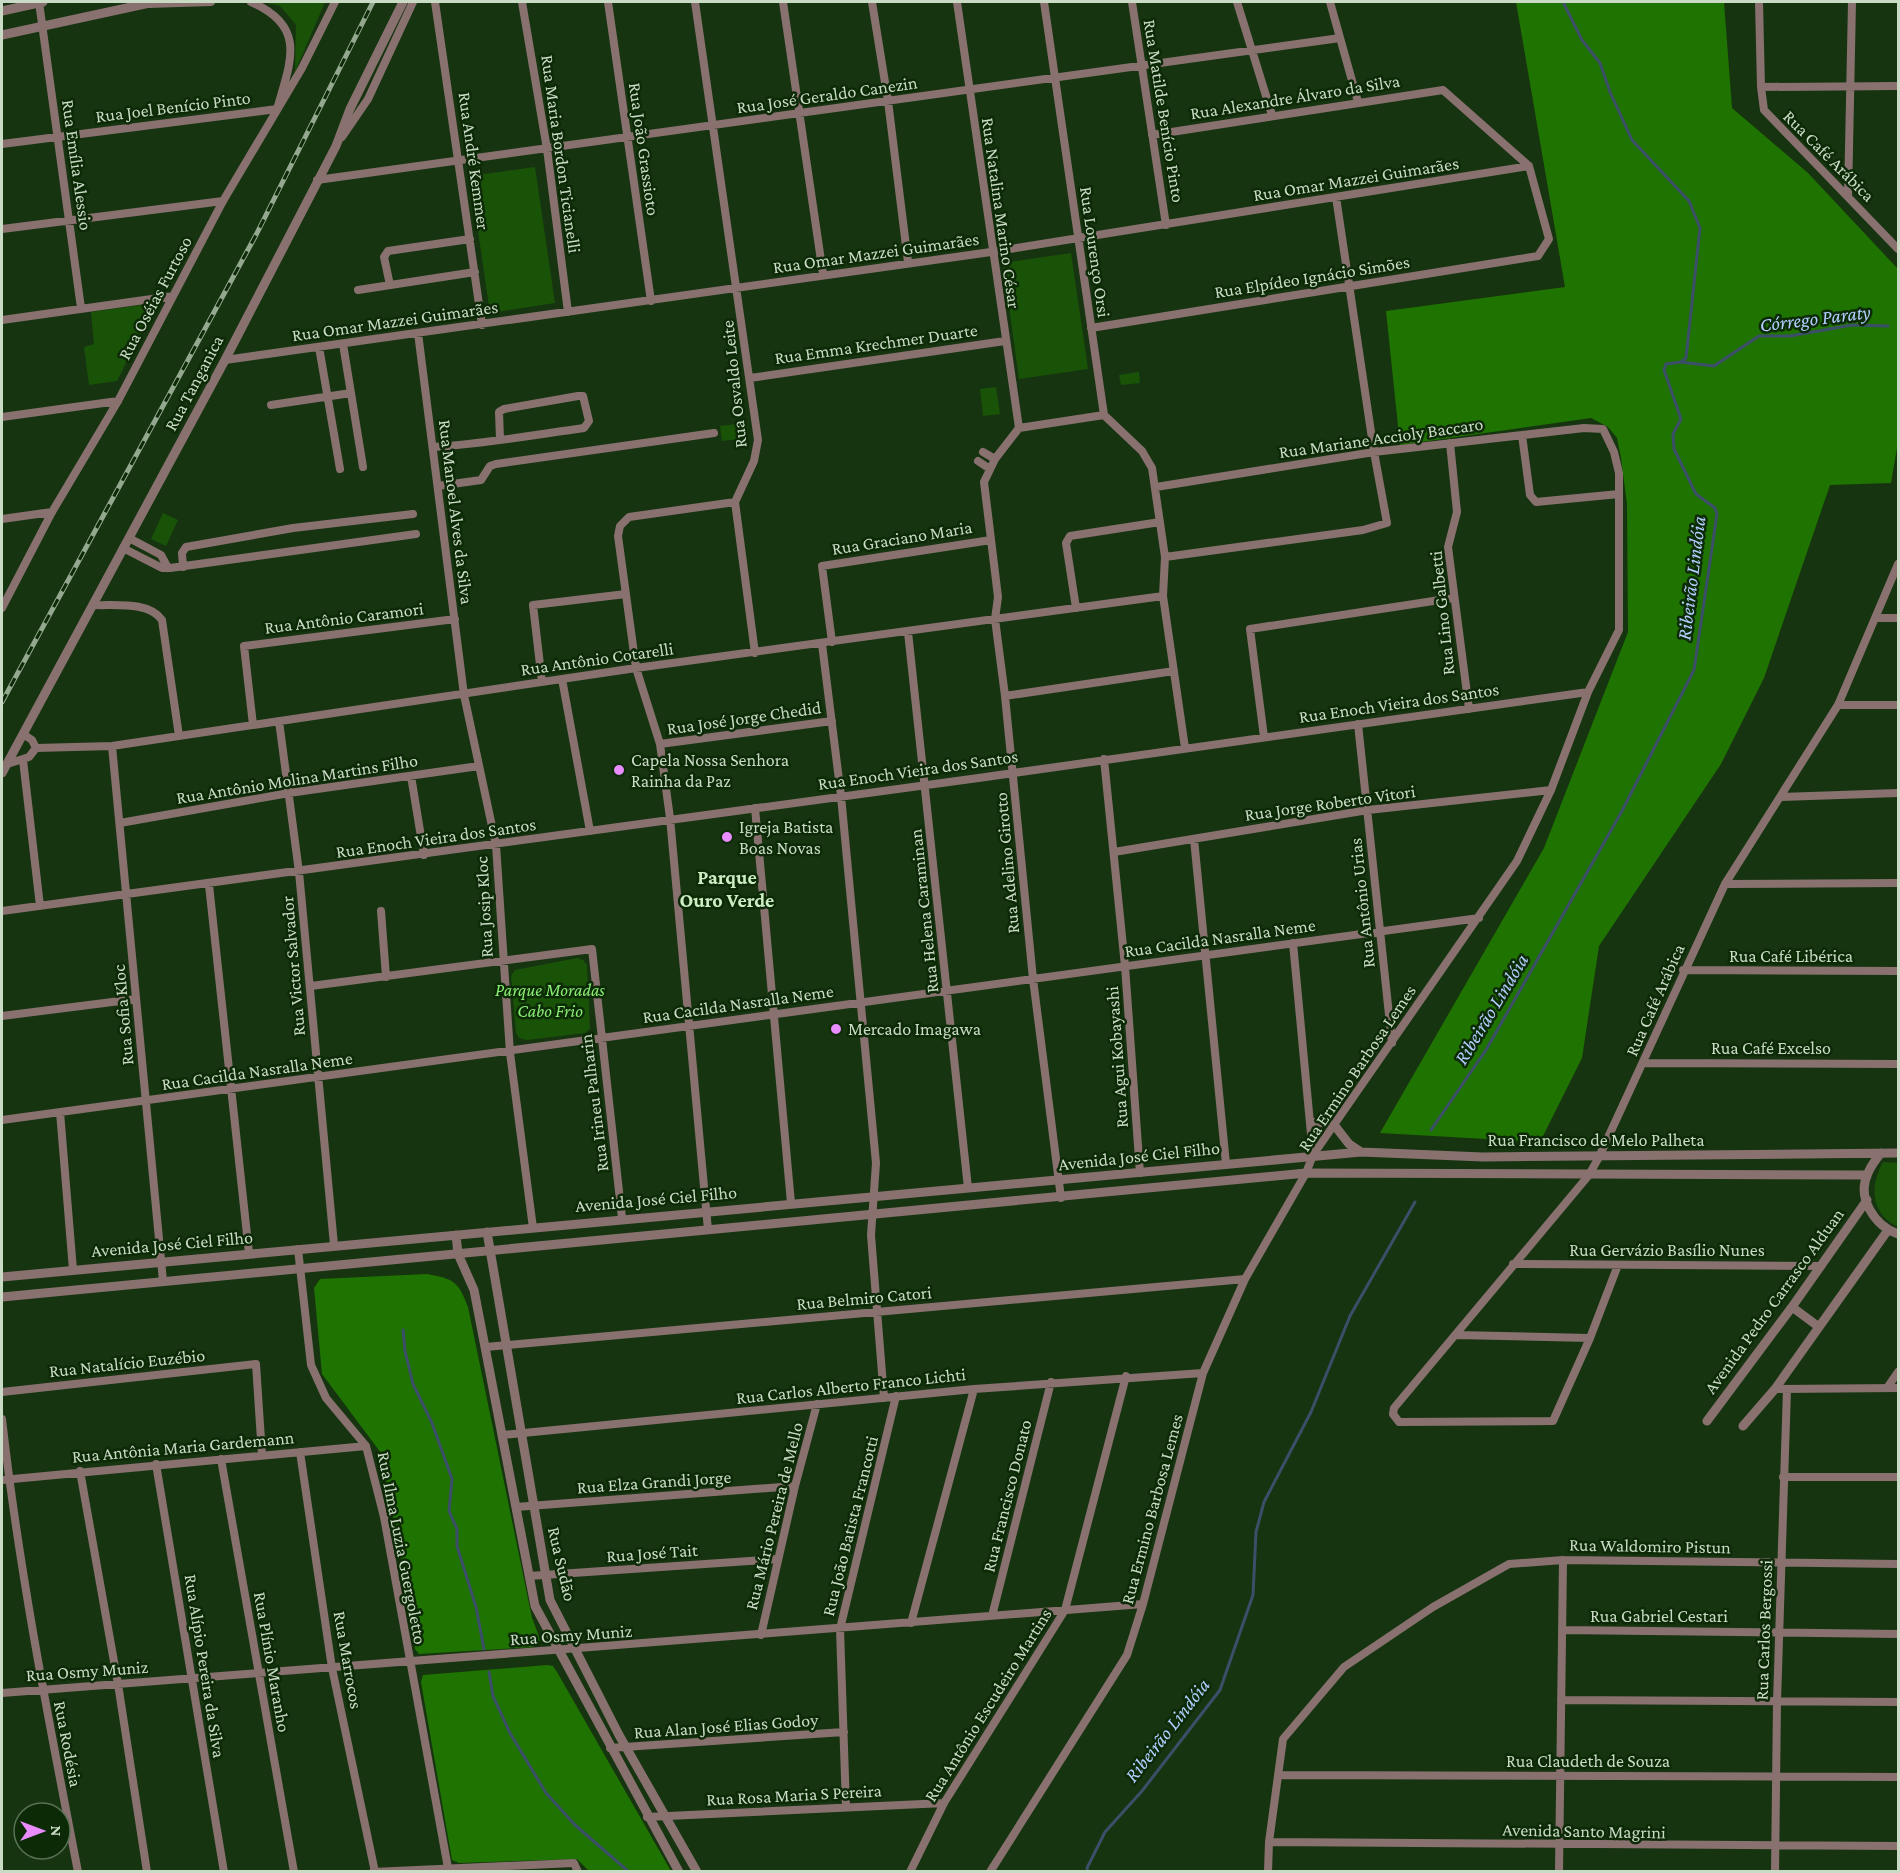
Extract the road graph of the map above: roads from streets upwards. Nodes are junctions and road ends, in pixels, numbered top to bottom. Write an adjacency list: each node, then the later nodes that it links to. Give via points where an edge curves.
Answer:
1 (41, 2): 23 (street); 24 (street, Rua Emília Alessio)
2 (154, 2): 21 (street)
3 (212, 2): 21 (street)
4 (252, 2): 36 (street, via 270,9 291,39 291,58)
5 (335, 2): 36 (street, Rua Oséias Furtoso)
6 (403, 2): 44 (street, Rua Tanganica)
7 (413, 2): 44 (street, via 368,99)
8 (435, 2): 46 (street, Rua André Kemmer)
9 (522, 2): 45 (street, Rua Maria Bordon Ticianelli)
10 (608, 2): 42 (street, Rua João Grassioto)
11 (696, 2): 39 (street, Rua Osvaldo Leite)
12 (783, 2): 37 (street)
13 (872, 2): 34 (street)
14 (957, 2): 33 (street, Rua Natalina Marino César)
15 (1044, 2): 29 (street, Rua Lourenço Orsi)
16 (1131, 2): 28 (street, Rua Matilde Benício Pinto)
17 (1238, 2): 27 (street)
18 (1330, 2): 26 (street)
19 (1759, 2): 32 (street, Rua Café Arábica)
20 (1852, 2): 30 (street)
21 (141, 4): 22 (street)
22 (111, 5): 24 (street)
23 (2, 11)
24 (43, 25): 25 (street); 41 (street, Rua Emília Alessio)
25 (2, 35)
26 (1340, 38): 27 (street, Rua José Geraldo Canezin); 35 (street)
27 (1252, 50): 28 (street, Rua José Geraldo Canezin); 38 (street)
28 (1141, 66): 29 (street, Rua José Geraldo Canezin); 40 (street, Rua Matilde Benício Pinto)
29 (1054, 78): 33 (street, Rua José Geraldo Canezin); 55 (street, Rua Lourenço Orsi)
30 (1852, 86): 31 (street); 32 (street); 50 (street)
31 (1899, 86)
32 (1761, 87): 50 (street, Rua Café Arábica, via 1761,101 1769,117)
33 (968, 90): 34 (street, Rua José Geraldo Canezin); 58 (street, Rua Natalina Marino César)
34 (888, 101): 37 (street, Rua José Geraldo Canezin); 59 (street)
35 (1358, 102): 38 (street, Rua Alexandre Álvaro da Silva); 47 (street, Rua Alexandre Álvaro da Silva, via 1443,90)
36 (277, 109): 41 (street, Rua Joel Benício Pinto); 51 (street, Rua Oséias Furtoso)
37 (799, 114): 39 (street, Rua José Geraldo Canezin); 61 (street)
38 (1272, 115): 40 (street, Rua Alexandre Álvaro da Silva)
39 (714, 126): 42 (street, Rua José Geraldo Canezin); 64 (street, Rua Osvaldo Leite)
40 (1152, 135): 53 (street, Rua Matilde Benício Pinto)
41 (59, 136): 43 (street, Rua Joel Benício Pinto); 52 (street, Rua Emília Alessio)
42 (628, 138): 45 (street, Rua José Geraldo Canezin); 67 (street, Rua João Grassioto)
43 (2, 144)
44 (336, 146): 48 (street, Rua Tanganica)
45 (547, 149): 46 (street, Rua José Geraldo Canezin); 69 (street, Rua Maria Bordon Ticianelli)
46 (459, 162): 48 (street, Rua José Geraldo Canezin); 56 (street, Rua André Kemmer)
47 (1529, 166): 49 (street, Rua Omar Mazzei Guimarães); 63 (street, Rua Elpídeo Ignácio Simões, via 1549,238 1538,256)
48 (317, 180): 77 (street, Rua Tanganica)
49 (1336, 197): 53 (street, Rua Omar Mazzei Guimarães); 63 (street)
50 (1848, 197): 57 (street, Rua Café Arábica)
51 (223, 201): 52 (street); 66 (street, Rua Oséias Furtoso)
52 (69, 218): 54 (street); 68 (street, Rua Emília Alessio)
53 (1166, 225): 55 (street, Rua Omar Mazzei Guimarães)
54 (2, 229)
55 (1078, 238): 58 (street, Rua Omar Mazzei Guimarães); 72 (street, Rua Lourenço Orsi)
56 (470, 239): 60 (street, Rua André Kemmer); 62 (street, via 388,251 384,257)
57 (1899, 249)
58 (991, 252): 59 (street, Rua Omar Mazzei Guimarães); 74 (street, Rua Natalina Marino César)
59 (908, 262): 61 (street, Rua Omar Mazzei Guimarães)
60 (475, 272): 62 (street); 71 (street, Rua André Kemmer)
61 (822, 274): 64 (street, Rua Omar Mazzei Guimarães)
62 (390, 285): 65 (street)
63 (1349, 286): 72 (street, Rua Elpídeo Ignácio Simões); 93 (street)
64 (738, 287): 67 (street, Rua Omar Mazzei Guimarães); 78 (street, Rua Osvaldo Leite)
65 (358, 290)
66 (173, 296): 68 (street); 81 (street, Rua Oséias Furtoso)
67 (651, 301): 69 (street, Rua Omar Mazzei Guimarães)
68 (81, 308): 70 (street)
69 (568, 312): 71 (street, Rua Omar Mazzei Guimarães)
70 (2, 320)
71 (483, 324): 73 (street, Rua Omar Mazzei Guimarães)
72 (1091, 327): 83 (street, Rua Lourenço Orsi)
73 (418, 333): 75 (street, Rua Omar Mazzei Guimarães); 91 (street, Rua Manoel Alves da Silva)
74 (1005, 341): 78 (street, Rua Emma Krechmer Duarte); 85 (street, Rua Natalina Marino César)
75 (343, 344): 76 (street, Rua Omar Mazzei Guimarães); 79 (street)
76 (319, 347): 77 (street, Rua Omar Mazzei Guimarães); 80 (street)
77 (225, 360): 108 (street, Rua Tanganica)
78 (750, 378): 102 (street, Rua Osvaldo Leite, via 758,451)
79 (351, 393): 80 (street); 96 (street)
80 (328, 396): 82 (street); 97 (street)
81 (118, 401): 84 (street); 103 (street, Rua Oséias Furtoso)
82 (272, 405)
83 (1104, 415): 85 (street); 100 (street, via 1146,457)
84 (2, 417)
85 (1019, 428): 94 (street, Rua Adelino Girotto)
86 (714, 433): 99 (street, via 496,464 490,466 481,480)
87 (1522, 435): 88 (street, Rua Mariane Accioly Baccaro, via 1595,428 1603,429); 90 (street, Rua Mariane Accioly Baccaro); 101 (street, via 1530,495 1536,502)
88 (1608, 436): 101 (street, Rua Ermino Barbosa Lemes, via 1616,458)
89 (500, 439): 89 (street, via 584,428 589,421 586,400 578,396 504,409 497,419); 91 (street)
90 (1450, 443): 93 (street, Rua Mariane Accioly Baccaro); 117 (street, Rua Lino Galbetti, via 1457,512 1448,547)
91 (433, 447): 99 (street, Rua Manoel Alves da Silva)
92 (983, 452): 94 (street)
93 (1374, 452): 100 (street, Rua Mariane Accioly Baccaro); 111 (street, via 1387,523)
94 (995, 459): 98 (street, Rua Adelino Girotto)
95 (978, 461): 98 (street)
96 (363, 467)
97 (340, 469)
98 (990, 469): 109 (street, Rua Adelino Girotto, via 984,482)
99 (438, 486): 123 (street, Rua Manoel Alves da Silva)
100 (1156, 487): 106 (street)
101 (1619, 494): 133 (street, Rua Ermino Barbosa Lemes, via 1619,630)
102 (735, 502): 115 (street, via 629,517 620,526 618,536); 128 (street)
103 (52, 512): 105 (street); 119 (street, Rua Oséias Furtoso)
104 (412, 514): 113 (street, via 293,528 186,547 182,553)
105 (2, 519)
106 (1160, 522): 111 (street); 120 (street, via 1070,536 1066,543)
107 (416, 534): 113 (street)
108 (129, 538): 110 (street, Rua Tanganica); 114 (street, via 161,555)
109 (991, 540): 124 (street, Rua Adelino Girotto, via 998,597); 126 (street, Rua Graciano Maria, via 822,566)
110 (123, 548): 114 (street); 118 (street, Rua Tanganica)
111 (1166, 557): 116 (street)
112 (1899, 564): 121 (street, Rua Café Arábica)
113 (183, 567): 114 (street)
114 (168, 568)
115 (626, 594): 129 (street); 132 (street, via 533,605)
116 (1162, 596): 120 (street, Rua Antônio Cotarelli); 130 (street)
117 (1453, 598): 138 (street, Rua Lino Galbetti); 145 (street, via 1250,629)
118 (93, 604): 143 (street, Rua Tanganica); 144 (street, via 147,608 156,611 162,620)
119 (2, 608)
120 (1076, 608): 124 (street, Rua Antônio Cotarelli)
121 (1876, 618): 122 (street); 136 (street, Rua Café Arábica)
122 (1899, 618)
123 (455, 619): 134 (street, Rua Manoel Alves da Silva); 142 (street, Rua Antônio Caramori, via 244,646)
124 (995, 619): 125 (street, Rua Antônio Cotarelli); 135 (street, Rua Adelino Girotto)
125 (908, 632): 126 (street, Rua Antônio Cotarelli); 157 (street, Rua Helena Caraminan)
126 (832, 642): 127 (street, Rua Antônio Cotarelli)
127 (822, 644): 128 (street, Rua Antônio Cotarelli); 140 (street)
128 (755, 653): 129 (street, Rua Antônio Cotarelli)
129 (636, 668): 131 (street, Rua Antônio Cotarelli); 146 (street)
130 (1174, 671): 135 (street); 149 (street)
131 (562, 679): 132 (street, Rua Antônio Cotarelli); 167 (street)
132 (542, 682): 134 (street, Rua Antônio Cotarelli)
133 (1588, 692): 138 (street, Rua Enoch Vieira dos Santos); 158 (street, Rua Ermino Barbosa Lemes)
134 (464, 694): 139 (street, Rua Antônio Cotarelli); 153 (street, Rua Josip Kloc)
135 (1005, 696): 154 (street, Rua Adelino Girotto)
136 (1838, 705): 137 (street); 162 (street, Rua Café Arábica)
137 (1899, 705)
138 (1469, 709): 141 (street, Rua Enoch Vieira dos Santos)
139 (279, 721): 142 (street, Rua Antônio Cotarelli); 159 (street, Rua Victor Salvador)
140 (832, 721): 146 (street, Rua José Jorge Chedid); 161 (street)
141 (1358, 724): 145 (street, Rua Enoch Vieira dos Santos); 164 (street, Rua Antônio Urias)
142 (253, 725): 144 (street, Rua Antônio Cotarelli)
143 (23, 734): 148 (street); 152 (street, Rua Tanganica)
144 (179, 736): 147 (street, Rua Antônio Cotarelli)
145 (1264, 737): 149 (street, Rua Enoch Vieira dos Santos)
146 (660, 744): 165 (street)
147 (112, 746): 148 (street, Rua Antônio Cotarelli); 166 (street, Rua Sofia Kloc)
148 (36, 748): 151 (street)
149 (1185, 748): 150 (street, Rua Enoch Vieira dos Santos)
150 (1104, 759): 154 (street, Rua Enoch Vieira dos Santos); 170 (street, Rua Agui Kobayashi)
151 (23, 760): 152 (street); 177 (street)
152 (7, 764): 155 (street, Rua Tanganica)
153 (479, 766): 156 (street, Rua Antônio Molina Martins Filho); 169 (street, Rua Josip Kloc)
154 (1013, 772): 157 (street, Rua Enoch Vieira dos Santos); 189 (street, Rua Adelino Girotto)
155 (2, 773)
156 (411, 776): 159 (street, Rua Antônio Molina Martins Filho); 171 (street)
157 (926, 784): 161 (street, Rua Enoch Vieira dos Santos); 191 (street, Rua Helena Caraminan)
158 (1551, 790): 164 (street, Rua Jorge Roberto Vitori); 180 (street, Rua Ermino Barbosa Lemes, via 1517,861)
159 (289, 793): 166 (street, Rua Antônio Molina Martins Filho); 172 (street, Rua Victor Salvador)
160 (1899, 793): 162 (street)
161 (841, 796): 163 (street, Rua Enoch Vieira dos Santos); 193 (street)
162 (1781, 797): 174 (street, Rua Café Arábica)
163 (755, 808): 165 (street, Rua Enoch Vieira dos Santos); 194 (street)
164 (1368, 810): 168 (street, Rua Jorge Roberto Vitori); 181 (street, Rua Antônio Urias)
165 (670, 818): 167 (street, Rua Enoch Vieira dos Santos); 196 (street)
166 (120, 823): 176 (street, Rua Sofia Kloc)
167 (590, 831): 169 (street, Rua Enoch Vieira dos Santos)
168 (1194, 839): 170 (street, Rua Jorge Roberto Vitori); 183 (street)
169 (496, 845): 171 (street, Rua Enoch Vieira dos Santos); 184 (street, Rua Josip Kloc)
170 (1114, 852): 185 (street, Rua Agui Kobayashi)
171 (424, 855): 172 (street, Rua Enoch Vieira dos Santos)
172 (299, 872): 175 (street, Rua Enoch Vieira dos Santos); 190 (street, Rua Victor Salvador)
173 (1899, 883): 174 (street)
174 (1725, 884): 186 (street, Rua Café Arábica)
175 (209, 885): 176 (street, Rua Enoch Vieira dos Santos); 203 (street)
176 (126, 895): 177 (street, Rua Enoch Vieira dos Santos); 192 (street, Rua Sofia Kloc)
177 (40, 906): 178 (street, Rua Enoch Vieira dos Santos)
178 (2, 911)
179 (381, 911): 188 (street)
180 (1479, 918): 181 (street, Rua Cacilda Nasralla Neme); 198 (street, Rua Ermino Barbosa Lemes)
181 (1378, 931): 182 (street, Rua Cacilda Nasralla Neme); 198 (street, Rua Antônio Urias)
182 (1293, 943): 183 (street, Rua Cacilda Nasralla Neme); 207 (street)
183 (1206, 954): 185 (street, Rua Cacilda Nasralla Neme); 214 (street)
184 (502, 962): 188 (street); 197 (street, Rua Irineu Palharin, via 592,949); 199 (street, Rua Josip Kloc)
185 (1125, 966): 189 (street, Rua Cacilda Nasralla Neme); 215 (street, Rua Agui Kobayashi)
186 (1683, 970): 187 (street, Rua Café Libérica); 200 (street, Rua Café Arábica)
187 (1899, 971)
188 (386, 977): 190 (street)
189 (1033, 979): 191 (street, Rua Cacilda Nasralla Neme); 219 (street, Rua Adelino Girotto)
190 (310, 986): 202 (street, Rua Victor Salvador)
191 (947, 991): 193 (street, Rua Cacilda Nasralla Neme); 220 (street, Rua Helena Caraminan)
192 (136, 999): 195 (street); 204 (street, Rua Sofia Kloc)
193 (862, 1002): 194 (street, Rua Cacilda Nasralla Neme); 221 (street, via 876,1163)
194 (775, 1014): 196 (street, Rua Cacilda Nasralla Neme); 224 (street)
195 (2, 1016)
196 (688, 1026): 197 (street, Rua Cacilda Nasralla Neme); 225 (street)
197 (601, 1037): 199 (street, Rua Cacilda Nasralla Neme); 227 (street, Rua Irineu Palharin)
198 (1392, 1043): 208 (street, Rua Ermino Barbosa Lemes)
199 (510, 1053): 202 (street, Rua Cacilda Nasralla Neme); 228 (street, Rua Josip Kloc)
200 (1643, 1063): 201 (street, Rua Café Excelso); 213 (street, Rua Café Arábica)
201 (1899, 1064)
202 (318, 1077): 203 (street, Rua Cacilda Nasralla Neme); 234 (street, Rua Victor Salvador)
203 (231, 1089): 204 (street, Rua Cacilda Nasralla Neme); 237 (street)
204 (146, 1101): 205 (street, Rua Cacilda Nasralla Neme); 239 (street, Rua Sofia Kloc)
205 (60, 1112): 206 (street, Rua Cacilda Nasralla Neme); 244 (street)
206 (2, 1120)
207 (1310, 1120): 208 (street); 212 (street)
208 (1335, 1126): 209 (street); 212 (street, Rua Ermino Barbosa Lemes)
209 (1361, 1152): 212 (street, Rua Francisco de Melo Palheta); 213 (street, Rua Francisco de Melo Palheta)
210 (1881, 1153): 211 (street, Rua Francisco de Melo Palheta); 213 (street, Rua Francisco de Melo Palheta); 218 (street)
211 (1899, 1153)
212 (1313, 1155): 214 (street, Avenida José Ciel Filho); 216 (street, Rua Ermino Barbosa Lemes)
213 (1599, 1157): 217 (street, Rua Café Arábica)
214 (1226, 1164): 215 (street, Avenida José Ciel Filho)
215 (1140, 1173): 219 (street, Avenida José Ciel Filho)
216 (1306, 1173): 217 (street, Rua Francisco de Melo Palheta); 222 (street, Avenida José Ciel Filho); 246 (street, Rua Ermino Barbosa Lemes)
217 (1588, 1175): 218 (street, Rua Francisco de Melo Palheta); 240 (street, Rua Café Arábica)
218 (1867, 1175): 223 (street)
219 (1059, 1182): 220 (street, Avenida José Ciel Filho); 222 (street, Rua Adelino Girotto)
220 (968, 1188): 221 (street, Avenida José Ciel Filho)
221 (872, 1196): 224 (street, Avenida José Ciel Filho); 226 (street)
222 (1061, 1198): 226 (street, Avenida José Ciel Filho)
223 (1867, 1200): 230 (street, via 1870,1214); 242 (street, Avenida Pedro Carrasco Alduan)
224 (792, 1203): 225 (street, Avenida José Ciel Filho)
225 (707, 1211): 227 (street, Avenida José Ciel Filho); 229 (street)
226 (870, 1216): 229 (street, Avenida José Ciel Filho); 250 (street)
227 (622, 1218): 228 (street, Avenida José Ciel Filho)
228 (533, 1228): 231 (street, Avenida José Ciel Filho)
229 (708, 1230): 236 (street, Avenida José Ciel Filho)
230 (1888, 1230): 232 (street); 251 (street)
231 (487, 1232): 233 (street, Avenida José Ciel Filho); 236 (street, Rua Sudão)
232 (1899, 1234)
233 (456, 1235): 234 (street, Avenida José Ciel Filho); 238 (street, Rua Sudão)
234 (334, 1245): 235 (street, Avenida José Ciel Filho)
235 (298, 1249): 237 (street, Avenida José Ciel Filho); 243 (street, Rua Ilma Luzia Guergoletto)
236 (489, 1251): 238 (street, Avenida José Ciel Filho); 254 (street, Rua Sudão)
237 (249, 1253): 239 (street, Avenida José Ciel Filho)
238 (458, 1254): 243 (street, Avenida José Ciel Filho); 255 (street, Rua Sudão, via 474,1290)
239 (161, 1262): 244 (street, Avenida José Ciel Filho); 247 (street, Rua Sofia Kloc)
240 (1513, 1264): 241 (street, Rua Gervázio Basílio Nunes); 252 (street, Rua Café Arábica)
241 (1618, 1265): 242 (street, Rua Gervázio Basílio Nunes); 253 (street)
242 (1821, 1266): 249 (street, Avenida Pedro Carrasco Alduan)
243 (300, 1269): 247 (street, Avenida José Ciel Filho); 274 (street, Rua Ilma Luzia Guergoletto, via 311,1365 326,1398)
244 (72, 1270): 245 (street, Avenida José Ciel Filho)
245 (2, 1277)
246 (1245, 1279): 250 (street, Rua Belmiro Catori); 257 (street, Rua Ermino Barbosa Lemes)
247 (163, 1281): 248 (street, Avenida José Ciel Filho)
248 (2, 1297)
249 (1792, 1307): 251 (street); 270 (street, Avenida Pedro Carrasco Alduan)
250 (878, 1312): 254 (street, Rua Belmiro Catori); 267 (street)
251 (1819, 1327): 263 (street)
252 (1456, 1335): 253 (street); 253 (street, Rua Café Arábica, via 1394,1408 1394,1417 1399,1422 1553,1421)
253 (1590, 1338)
254 (505, 1345): 255 (street, Rua Belmiro Catori); 272 (street, Rua Sudão)
255 (486, 1347): 273 (street, Rua Sudão)
256 (1899, 1372): 260 (street)
257 (1203, 1373): 258 (street, Rua Carlos Alberto Franco Lichti); 292 (street, Rua Ermino Barbosa Lemes)
258 (1126, 1376): 259 (street, Rua Carlos Alberto Franco Lichti); 293 (street, Rua Antônio Escudeiro Martins)
259 (1051, 1382): 262 (street, Rua Carlos Alberto Franco Lichti); 294 (street, Rua Francisco Donato)
260 (1887, 1388): 261 (street); 264 (street)
261 (1899, 1388)
262 (974, 1389): 266 (street, Rua Carlos Alberto Franco Lichti); 295 (street)
263 (1775, 1389): 264 (street); 271 (street)
264 (1787, 1389): 280 (street, Rua Carlos Bergossi)
265 (2, 1392): 276 (street, Rua Natalício Euzébio, via 256,1364)
266 (896, 1396): 267 (street, Rua Carlos Alberto Franco Lichti); 296 (street, Rua João Batista Francotti)
267 (884, 1398): 268 (street, Rua Carlos Alberto Franco Lichti)
268 (817, 1404): 272 (street, Rua Carlos Alberto Franco Lichti); 283 (street, Rua Mário Pereira de Mello)
269 (2, 1419): 282 (street, Rua Rodésia)
270 (1707, 1421)
271 (1743, 1426)
272 (519, 1433): 273 (street, Rua Carlos Alberto Franco Lichti); 284 (street, Rua Sudão)
273 (502, 1435): 285 (street, Rua Sudão)
274 (366, 1446): 275 (street, Rua Antônia Maria Gardemann); 303 (street, Rua Ilma Luzia Guergoletto, via 384,1517)
275 (300, 1452): 276 (street, Rua Antônia Maria Gardemann); 304 (street, Rua Marrocos)
276 (262, 1455): 277 (street, Rua Antônia Maria Gardemann)
277 (221, 1459): 278 (street, Rua Antônia Maria Gardemann); 305 (street, Rua Plínio Maranho)
278 (156, 1464): 279 (street, Rua Antônia Maria Gardemann); 306 (street, Rua Alípio Pereira da Silva)
279 (80, 1471): 282 (street, Rua Antônia Maria Gardemann); 307 (street)
280 (1783, 1477): 281 (street); 288 (street, Rua Carlos Bergossi)
281 (1899, 1477)
282 (5, 1479): 308 (street, Rua Rodésia)
283 (795, 1486): 284 (street, Rua Elza Grandi Jorge); 286 (street, Rua Mário Pereira de Mello)
284 (532, 1506): 285 (street, Rua Elza Grandi Jorge); 290 (street, Rua Sudão)
285 (516, 1508): 291 (street, Rua Sudão)
286 (777, 1559): 290 (street, Rua José Tait); 300 (street, Rua Mário Pereira de Mello)
287 (1563, 1560): 288 (street, Rua Waldomiro Pistun); 297 (street); 316 (street, Rua Waldomiro Pistun, via 1509,1564 1433,1607 1344,1667 1283,1739)
288 (1781, 1564): 289 (street, Rua Waldomiro Pistun); 298 (street, Rua Carlos Bergossi)
289 (1899, 1564)
290 (544, 1575): 291 (street, Rua José Tait); 301 (street, Rua Sudão, via 550,1600)
291 (529, 1576): 302 (street, Rua Sudão, via 535,1606)
292 (1143, 1604): 293 (street, Rua Osmy Muniz); 339 (street, Rua Ermino Barbosa Lemes, via 1127,1655)
293 (1065, 1610): 294 (street, Rua Osmy Muniz); 320 (street, Rua Antônio Escudeiro Martins)
294 (992, 1616): 295 (street, Rua Osmy Muniz)
295 (911, 1623): 296 (street, Rua Osmy Muniz)
296 (840, 1629): 300 (street, Rua Osmy Muniz); 313 (street, Rua João Batista Francotti)
297 (1562, 1630): 298 (street, Rua Gabriel Cestari); 310 (street)
298 (1779, 1632): 299 (street, Rua Gabriel Cestari); 311 (street, Rua Carlos Bergossi)
299 (1899, 1634)
300 (761, 1635): 301 (street, Rua Osmy Muniz)
301 (575, 1650): 302 (street, Rua Osmy Muniz); 315 (street, Rua Sudão)
302 (559, 1651): 303 (street, Rua Osmy Muniz); 314 (street, Rua Sudão)
303 (409, 1662): 304 (street, Rua Osmy Muniz); 328 (street, Rua Ilma Luzia Guergoletto)
304 (332, 1668): 305 (street, Rua Osmy Muniz); 334 (street, Rua Marrocos)
305 (259, 1674): 306 (street, Rua Osmy Muniz); 333 (street, Rua Plínio Maranho)
306 (192, 1678): 307 (street, Rua Osmy Muniz); 332 (street, Rua Alípio Pereira da Silva)
307 (118, 1684): 308 (street, Rua Osmy Muniz); 331 (street)
308 (43, 1690): 309 (street, Rua Osmy Muniz); 330 (street, Rua Rodésia)
309 (2, 1693)
310 (1561, 1700): 311 (street); 317 (street)
311 (1777, 1702): 312 (street); 318 (street, Rua Carlos Bergossi)
312 (1899, 1702)
313 (844, 1732): 315 (street, Rua Alan José Elias Godoy); 321 (street, Rua João Batista Francotti)
314 (610, 1748): 315 (street, Rua Alan José Elias Godoy); 323 (street, Rua Sudão)
315 (627, 1748): 322 (street, Rua Sudão)
316 (1278, 1775): 317 (street, Rua Claudeth de Souza); 324 (street)
317 (1561, 1776): 318 (street, Rua Claudeth de Souza); 325 (street)
318 (1777, 1776): 319 (street, Rua Claudeth de Souza); 327 (street, Rua Carlos Bergossi)
319 (1899, 1777)
320 (944, 1803): 321 (street, Rua Rosa Maria S Pereira); 338 (street, Rua Antônio Escudeiro Martins)
321 (846, 1807): 322 (street, Rua Rosa Maria S Pereira)
322 (665, 1816): 323 (street, Rua Rosa Maria S Pereira); 337 (street, Rua Sudão)
323 (647, 1817): 336 (street, Rua Sudão)
324 (1269, 1842): 325 (street, Avenida Santo Magrini); 340 (street)
325 (1560, 1845): 327 (street, Avenida Santo Magrini); 341 (street)
326 (1899, 1846): 327 (street, Avenida Santo Magrini)
327 (1776, 1847): 342 (street, Rua Carlos Bergossi)
328 (448, 1868): 329 (street); 334 (street)
329 (476, 1869): 335 (street, via 574,1863)
330 (78, 1872)
331 (147, 1872)
332 (224, 1872)
333 (294, 1872)
334 (375, 1872)
335 (579, 1872)
336 (679, 1872)
337 (697, 1872)
338 (910, 1872)
339 (990, 1872)
340 (1268, 1872)
341 (1559, 1872)
342 (1775, 1872)

